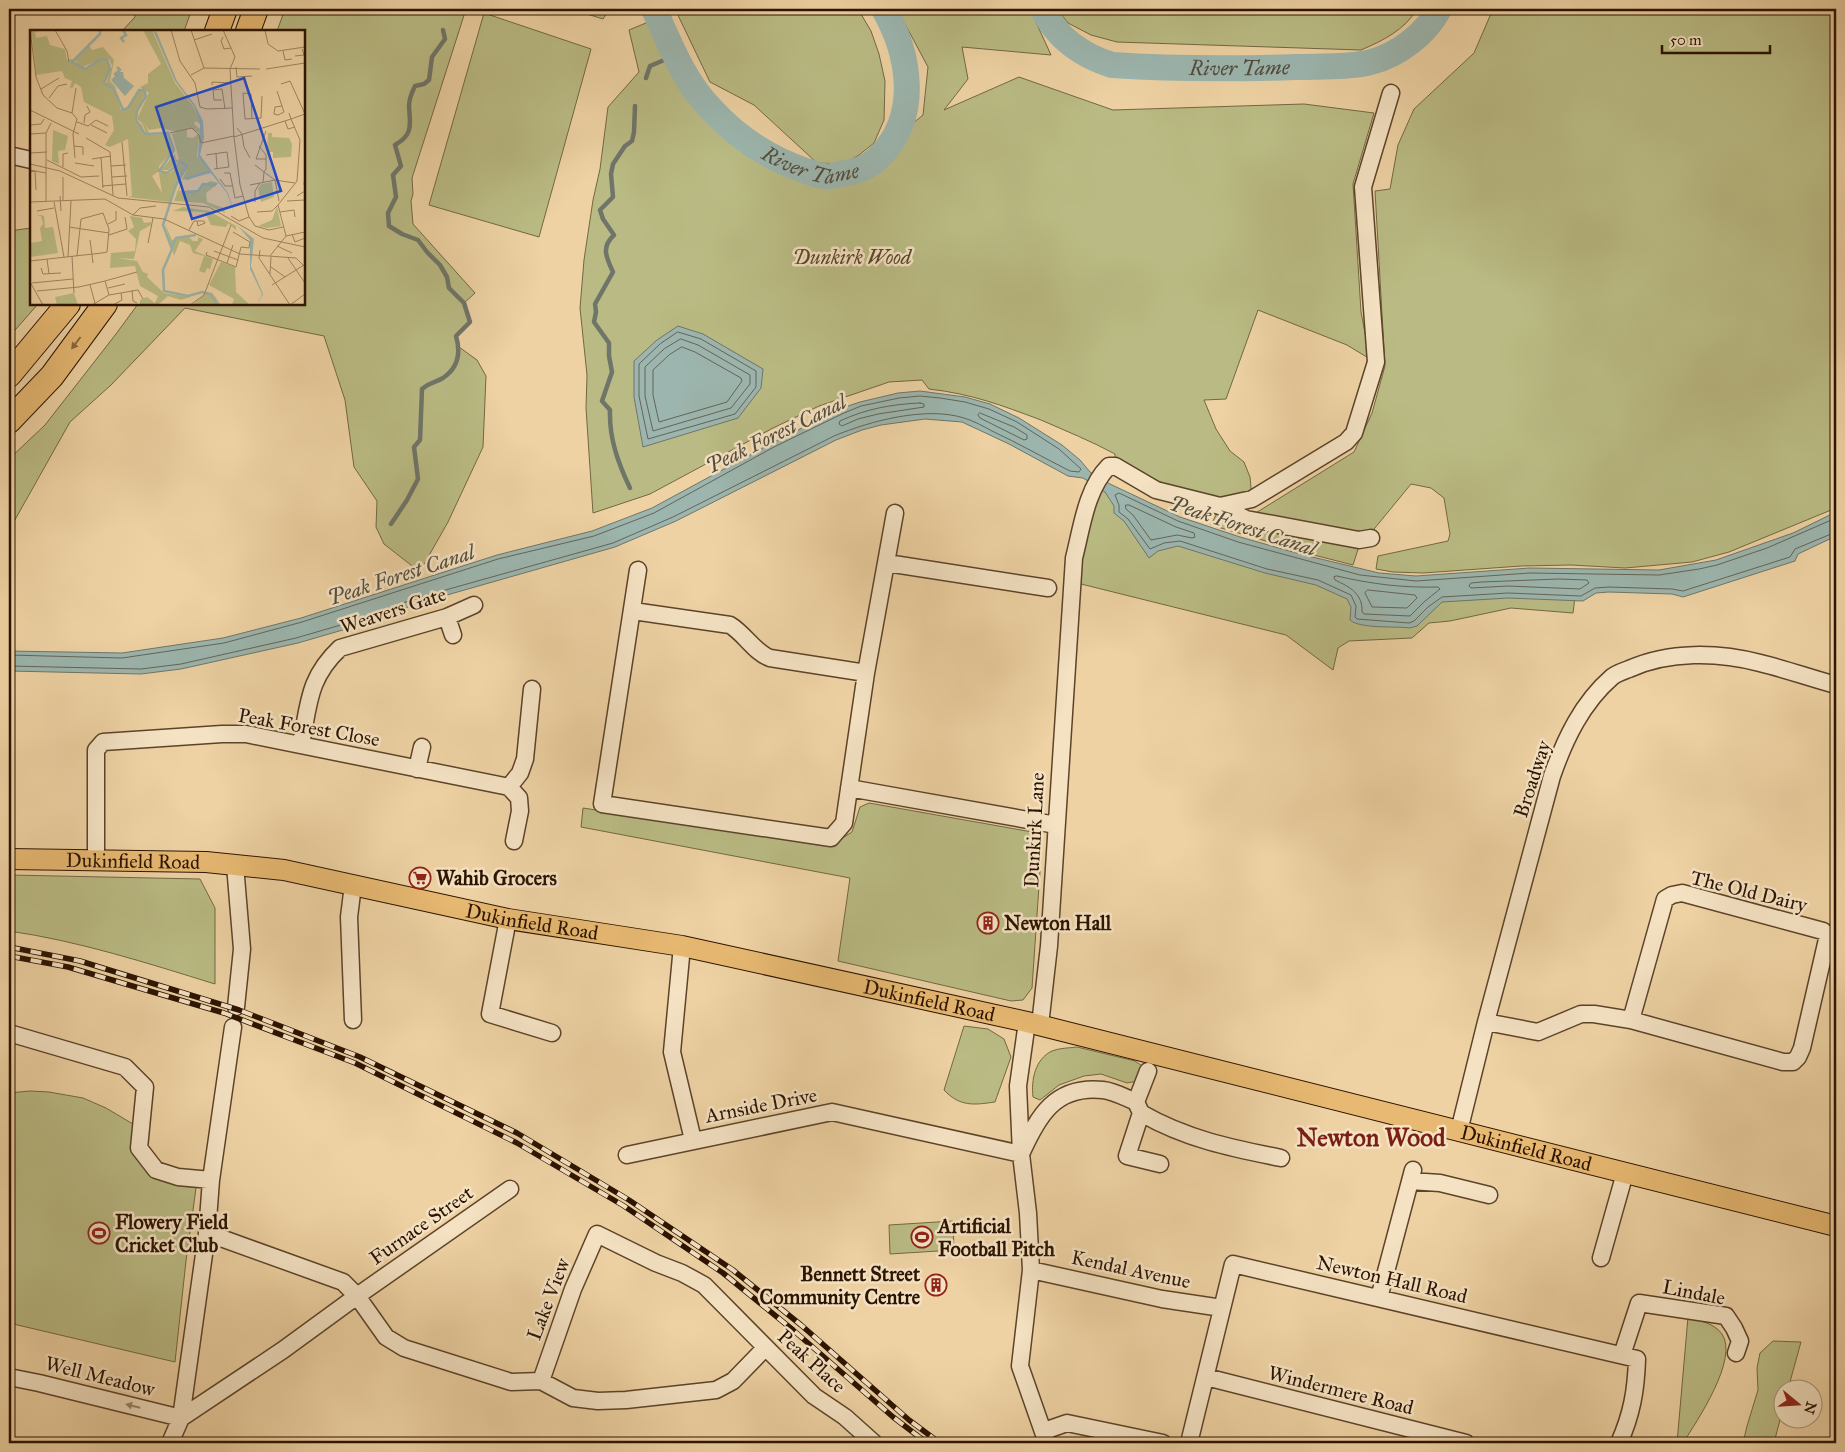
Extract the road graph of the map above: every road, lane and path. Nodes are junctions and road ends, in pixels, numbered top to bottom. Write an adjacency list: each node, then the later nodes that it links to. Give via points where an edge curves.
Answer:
1 (225, 9): 3 (highway)
2 (256, 9): 4 (highway)
3 (217, 30)
4 (248, 30)
5 (1390, 93): 12 (street, via 1363,187 1376,362 1354,433 1346,442 1252,498)
6 (9, 155): 7 (street)
7 (30, 160)
8 (67, 305): 10 (highway)
9 (104, 305): 11 (highway, one-way to 11, via 52,376)
10 (9, 375)
11 (9, 420)
12 (1220, 506): 14 (street, via 1246,519 1359,540); 30 (street, Dunkirk Lane, via 1156,490 1114,466 1104,471 1090,495 1074,558)
13 (895, 512): 15 (street)
14 (1371, 538)
15 (887, 563): 17 (street); 22 (street)
16 (638, 570): 19 (street)
17 (1048, 588)
18 (474, 605): 20 (street, Weavers Gate)
19 (633, 611): 22 (street, via 730,625 739,630 762,655 770,658); 29 (street, via 602,804 831,838 844,822)
20 (447, 617): 21 (street); 25 (street, Weavers Gate, via 340,648 327,660 312,684)
21 (453, 635)
22 (866, 673): 29 (street)
23 (1836, 685): 41 (street, Broadway, via 1758,662 1688,656 1661,658 1638,665 1614,676 1592,697 1563,746 1552,776)
24 (532, 689): 28 (street, via 525,759)
25 (301, 744): 27 (street, Peak Forest Close); 33 (street, Peak Forest Close, via 246,734 103,742 96,750)
26 (422, 747): 27 (street)
27 (417, 769): 28 (street, Peak Forest Close)
28 (509, 788): 31 (street, via 519,798)
29 (849, 788): 30 (street)
30 (1056, 825): 42 (street, Dunkirk Lane, via 1049,946)
31 (514, 841)
32 (9, 859): 33 (main road, Dukinfield Road)
33 (96, 860): 34 (main road, Dukinfield Road)
34 (235, 864): 35 (main road, Dukinfield Road, via 284,870); 38 (street, via 242,949)
35 (352, 885): 36 (main road, Dukinfield Road); 39 (street, via 348,917)
36 (508, 919): 37 (main road, Dukinfield Road); 45 (street, via 490,1014)
37 (682, 946): 42 (main road, Dukinfield Road); 49 (street, via 672,1052)
38 (236, 1007)
39 (353, 1020)
40 (1631, 1020): 40 (street, The Old Dairy, via 1792,1062 1802,1048 1828,935 1682,893 1672,894 1665,899); 41 (street, The Old Dairy, via 1581,1014 1538,1032)
41 (1486, 1022): 48 (street, Broadway)
42 (1033, 1024): 48 (main road, Dukinfield Road); 50 (street, Dunkirk Lane, via 1018,1086)
43 (233, 1027): 55 (street)
44 (9, 1033): 55 (street, via 126,1067 145,1087 139,1148 156,1170 178,1177)
45 (552, 1033)
46 (1148, 1071): 47 (street)
47 (1139, 1108): 50 (street, via 1104,1090 1067,1094 1044,1110); 52 (street, via 1164,1126 1190,1137); 53 (street, via 1127,1156)
48 (1459, 1131): 54 (main road, Dukinfield Road)
49 (693, 1140): 50 (street, Arnside Drive, via 832,1112); 51 (street, Arnside Drive)
50 (1021, 1154): 62 (street, Dunkirk Lane)
51 (627, 1155)
52 (1281, 1158)
53 (1160, 1164)
54 (1625, 1173): 58 (main road, Dukinfield Road); 61 (street)
55 (211, 1180): 59 (street)
56 (510, 1189): 63 (street, Furnace Street)
57 (1489, 1195): 64 (street, via 1411,1176)
58 (1836, 1226)
59 (207, 1233): 63 (street, via 343,1282); 72 (street)
60 (597, 1234): 66 (street, Peak Place, via 704,1285); 71 (street, Lake View, via 572,1290)
61 (1601, 1258)
62 (1031, 1270): 65 (street, Kendal Avenue, via 1162,1299); 73 (street, Dunkirk Lane, via 1020,1366)
63 (357, 1296): 71 (street, via 386,1337 404,1348 511,1382); 72 (street, Furnace Street)
64 (1379, 1298): 65 (street, Newton Hall Road, via 1233,1264); 68 (street, Newton Hall Road)
65 (1222, 1308): 70 (street, Newton Hall Road)
66 (765, 1348): 71 (street, via 733,1381 716,1390 598,1401 573,1398); 76 (street, Peak Place, via 814,1396 845,1417)
67 (1736, 1353): 68 (street, Lindale, via 1740,1341 1726,1316 1639,1303)
68 (1622, 1355): 79 (street, via 1636,1359 1636,1376 1634,1397)
69 (9, 1377): 72 (street, Well Meadow, one-way to 69)
70 (1206, 1377): 74 (street, Windermere Road); 78 (street, Newton Hall Road)
71 (541, 1381)
72 (181, 1418): 75 (street)
73 (1046, 1437): 77 (street, via 1067,1423)
74 (1460, 1442)
75 (170, 1443)
76 (874, 1443)
77 (1162, 1443)
78 (1189, 1443)
79 (1618, 1443)

